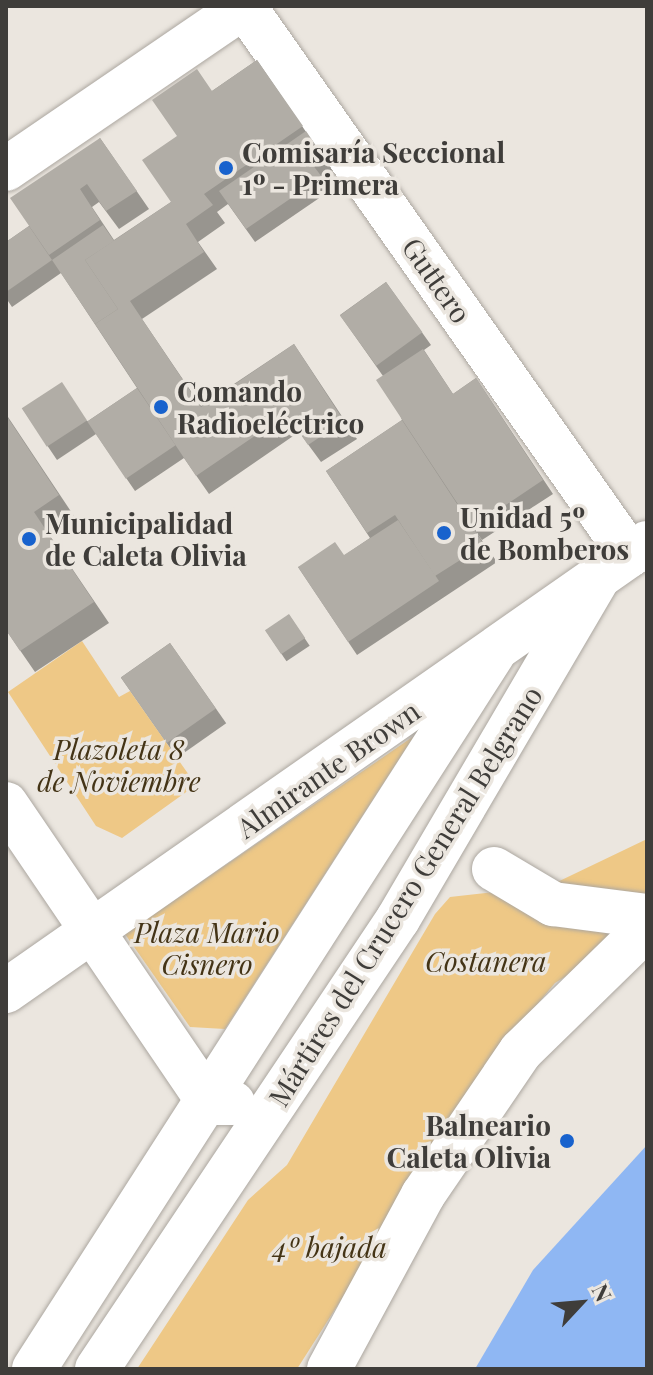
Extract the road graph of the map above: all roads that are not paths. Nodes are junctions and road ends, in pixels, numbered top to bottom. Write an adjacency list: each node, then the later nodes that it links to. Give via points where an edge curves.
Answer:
1 (245, 6): 2 (street); 3 (street, Guttero)
2 (6, 169)
3 (625, 558): 4 (street, Almirante Brown); 11 (street, Mártires del Crucero General Belgrano)
4 (493, 654): 9 (street, Almirante Brown); 12 (street, Mártires del Crucero General Belgrano)
5 (6, 804): 9 (street)
6 (494, 869): 7 (street, via 553,904)
7 (647, 916)
8 (647, 928): 15 (street, via 521,1051 423,1195)
9 (92, 932): 10 (street, Almirante Brown); 12 (street)
10 (6, 991)
11 (322, 1039): 12 (street, via 289,1073 256,1094 233,1103); 14 (street, Mártires del Crucero General Belgrano)
12 (209, 1103): 13 (street, Mártires del Crucero General Belgrano)
13 (34, 1369)
14 (97, 1369)
15 (329, 1369)

